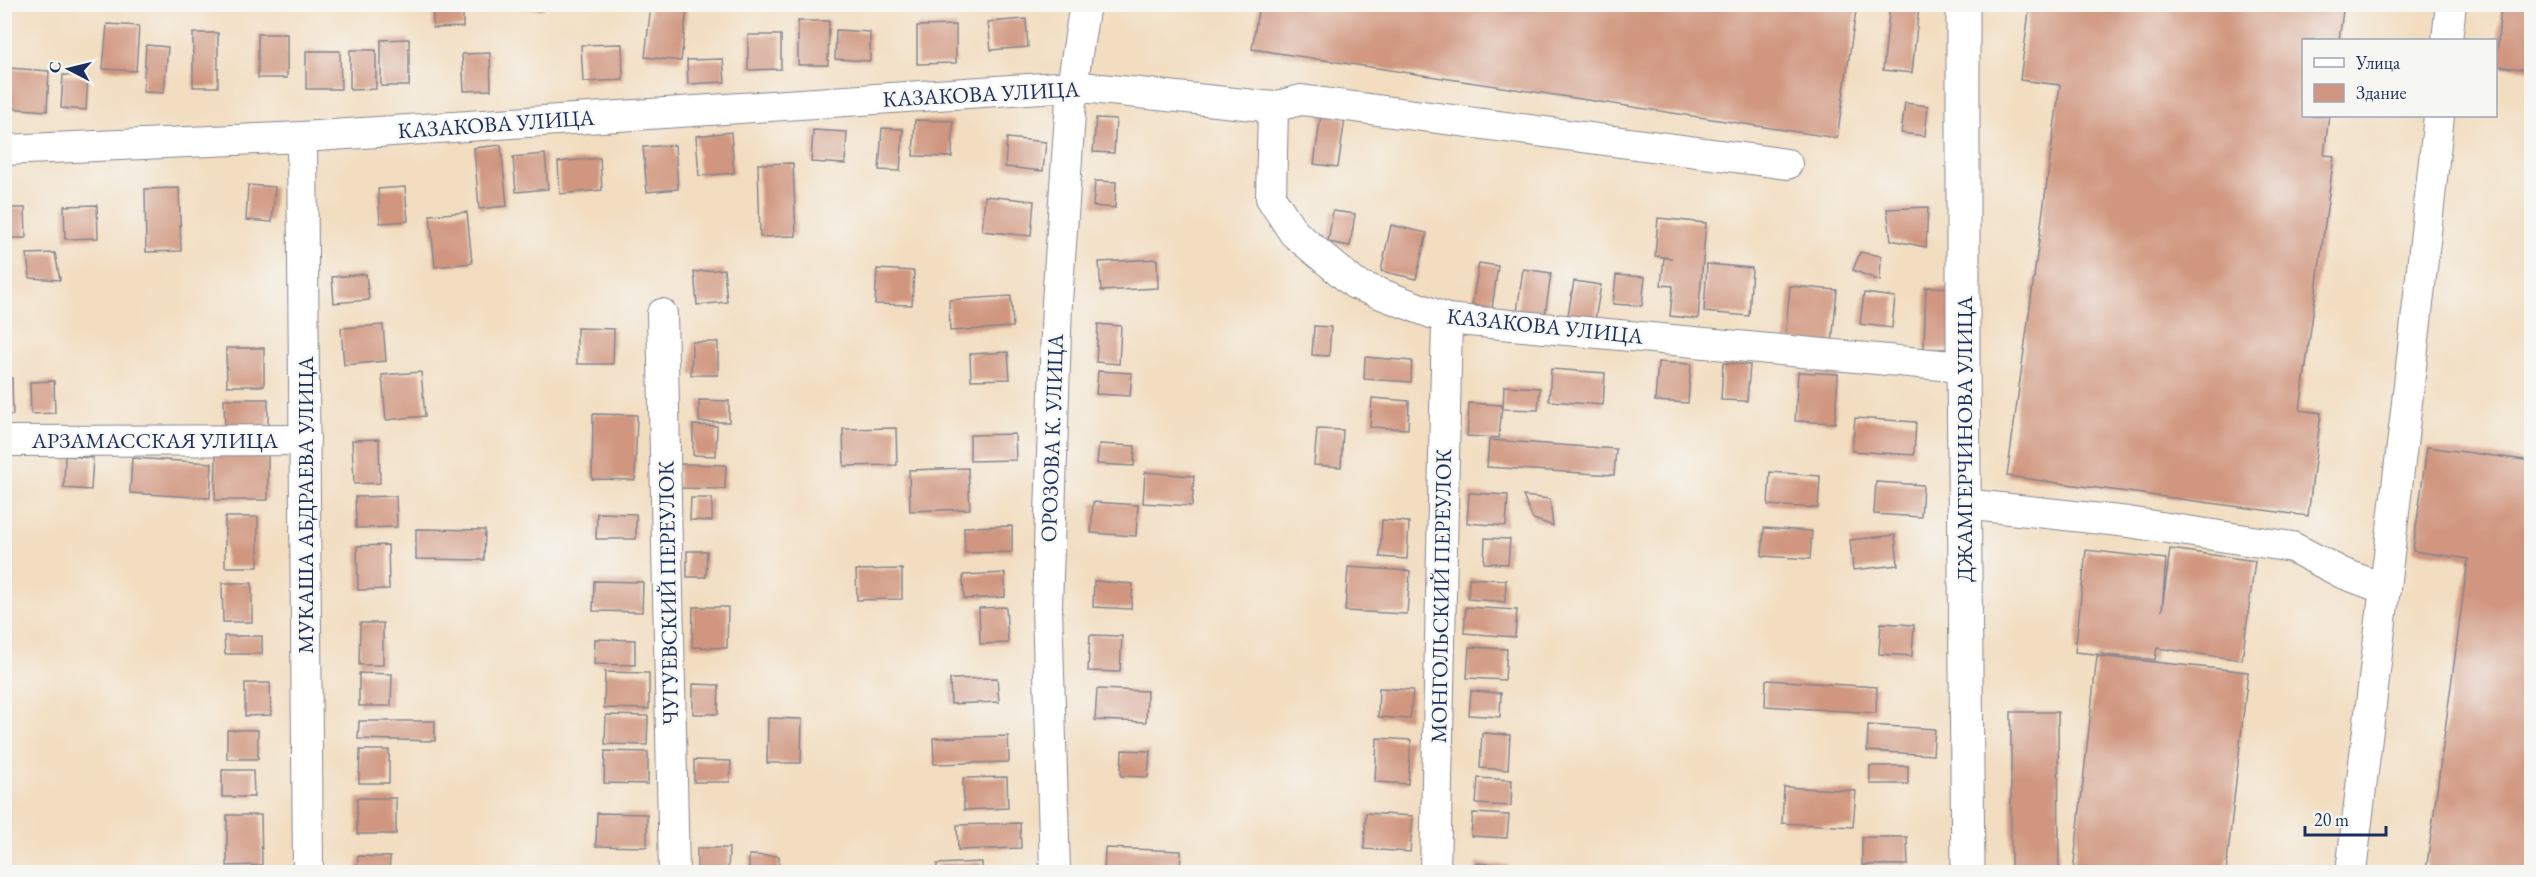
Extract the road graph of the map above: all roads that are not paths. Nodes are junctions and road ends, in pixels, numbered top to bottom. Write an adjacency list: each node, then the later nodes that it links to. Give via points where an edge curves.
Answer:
1 (1085, 4): 5 (street, ОРОЗОВА К. УЛИЦА)
2 (1963, 4): 13 (street, ДЖАМГЕРЧИНОВА УЛИЦА)
3 (2451, 4): 4 (street)
4 (2447, 39)
5 (1072, 86): 6 (street, КАЗАКОВА УЛИЦА); 8 (street, КАЗАКОВА УЛИЦА); 20 (street, ОРОЗОВА К. УЛИЦА, via 1057,302 1047,606)
6 (1273, 107): 10 (street, via 1301,100); 12 (street, КАЗАКОВА УЛИЦА, via 1271,198 1294,233 1356,284)
7 (2439, 117): 17 (street)
8 (302, 137): 9 (street, КАЗАКОВА УЛИЦА); 14 (street, МУКАША АБДРАЕВА УЛИЦА)
9 (4, 150)
10 (1787, 164)
11 (662, 314): 19 (street, ЧУГУЕВСКИЙ ПЕРЕУЛОК)
12 (1447, 319): 13 (street, КАЗАКОВА УЛИЦА); 21 (street, МОНГОЛЬСКИЙ ПЕРЕУЛОК)
13 (1963, 367): 16 (street, ДЖАМГЕРЧИНОВА УЛИЦА)
14 (305, 440): 15 (street, АРЗАМАССКАЯ УЛИЦА); 18 (street, МУКАША АБДРАЕВА УЛИЦА)
15 (4, 441)
16 (1964, 504): 17 (street, via 2128,522 2292,547 2342,573); 22 (street, ДЖАМГЕРЧИНОВА УЛИЦА)
17 (2385, 589): 23 (street)
18 (308, 873)
19 (674, 873)
20 (1055, 873)
21 (1435, 873)
22 (1968, 873)
23 (2351, 873)

